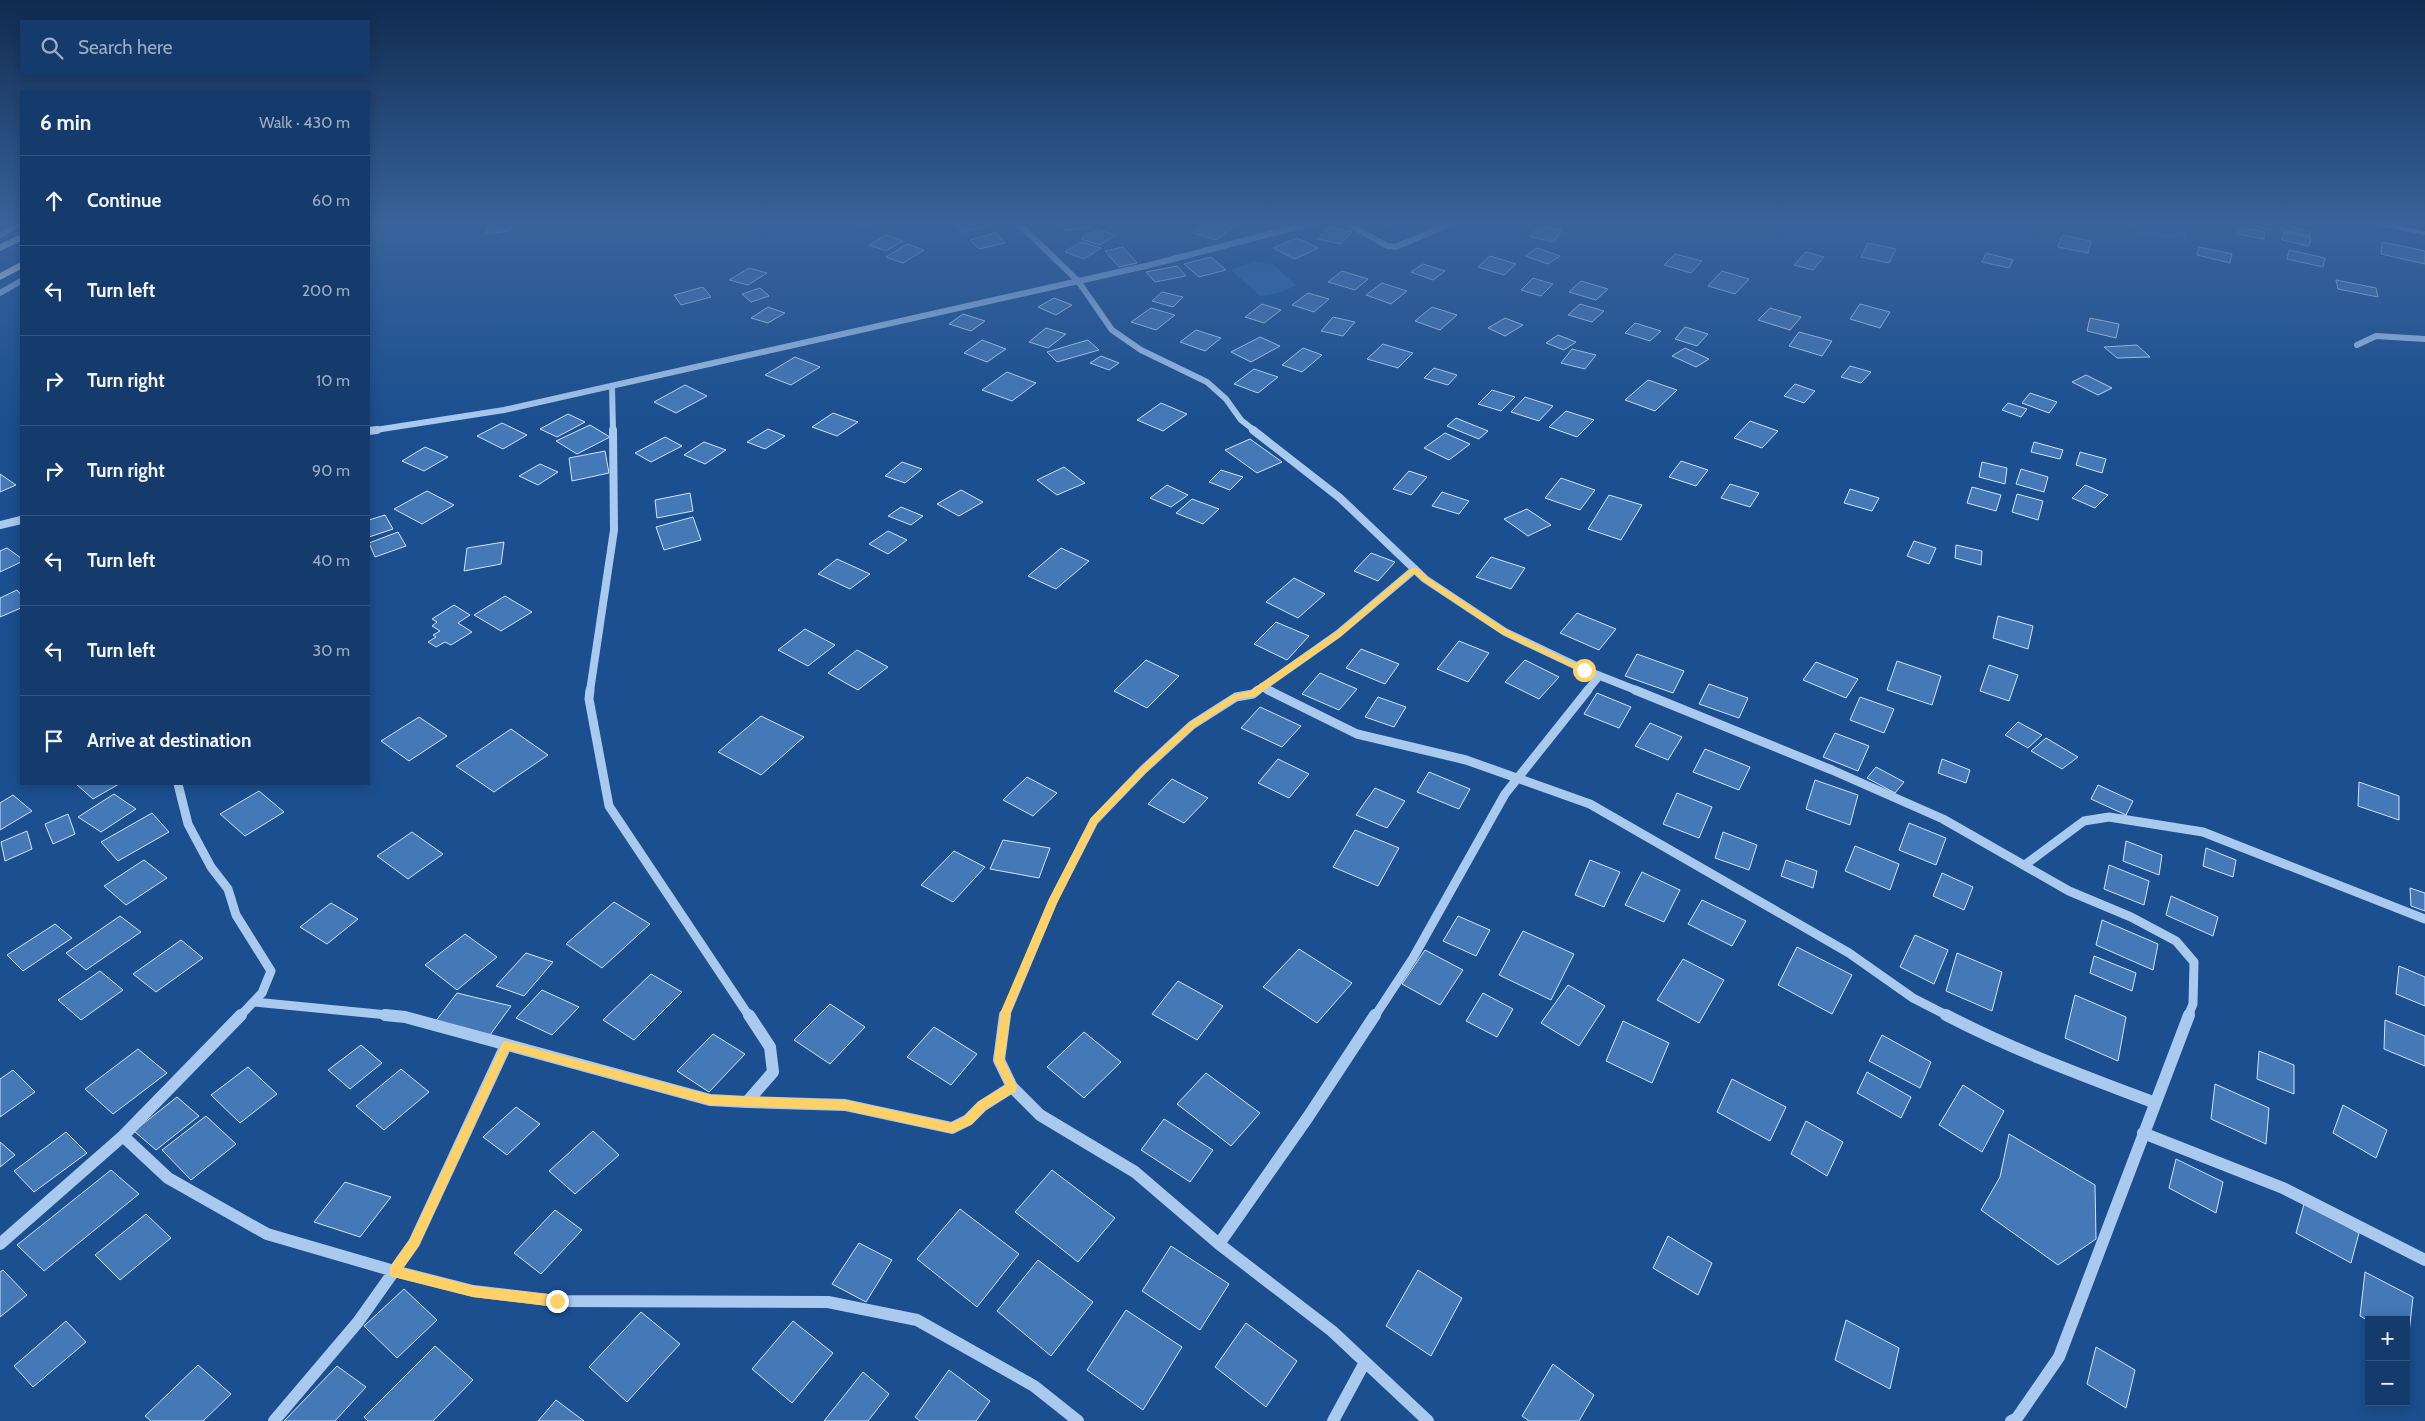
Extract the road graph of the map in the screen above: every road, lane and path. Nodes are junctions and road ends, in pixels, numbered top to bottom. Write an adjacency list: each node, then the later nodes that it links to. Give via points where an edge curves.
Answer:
1 (1046, 288): 5 (street)
2 (1083, 288): 9 (street, via 1112,330 1141,350 1207,382 1226,399 1241,420 1340,498)
3 (2425, 339): 4 (street, via 2376,336)
4 (2357, 345)
5 (612, 386): 6 (street, via 504,410); 19 (street, via 614,530 589,699 609,806 770,1047 772,1072)
6 (370, 431)
7 (20, 520): 8 (street)
8 (0, 525)
9 (1415, 569): 10 (street, via 1505,632); 11 (street, via 1338,634)
10 (1599, 676): 12 (street); 14 (street, via 1832,770 1934,815)
11 (1262, 687): 12 (street, via 1357,734 1466,760); 18 (street, via 1253,694 1236,697 1192,725 1094,820 1053,901 1006,1011 999,1060)
12 (1517, 778): 20 (street, via 1590,804 1849,953 1913,998 2053,1064); 24 (street, via 1413,958)
13 (178, 785): 16 (street, via 188,824 211,867 228,889 236,915 270,971 262,992)
14 (2026, 864): 15 (street, via 2084,821 2109,817 2203,832); 20 (street, via 2069,890 2176,941 2194,962 2193,1004)
15 (2425, 919)
16 (254, 1002): 17 (street, via 405,1017); 22 (street)
17 (506, 1045): 19 (street, via 710,1100); 26 (street, via 414,1243)
18 (1012, 1087): 19 (street, via 952,1128 845,1105); 24 (street, via 1040,1115 1135,1172)
19 (747, 1102)
20 (2155, 1103): 21 (street)
21 (2143, 1133): 25 (street, via 2283,1188); 32 (street, via 2059,1357)
22 (123, 1136): 23 (street); 26 (street, via 168,1178 268,1234)
23 (0, 1244)
24 (1219, 1244): 27 (street, via 1332,1331)
25 (2425, 1260)
26 (394, 1272): 28 (street, via 358,1322); 29 (street, via 473,1291 557,1301 828,1302 917,1320 1034,1386)
27 (1365, 1362): 30 (street); 31 (street)
28 (274, 1421)
29 (1078, 1421)
30 (1333, 1421)
31 (1428, 1421)
32 (2012, 1421)

